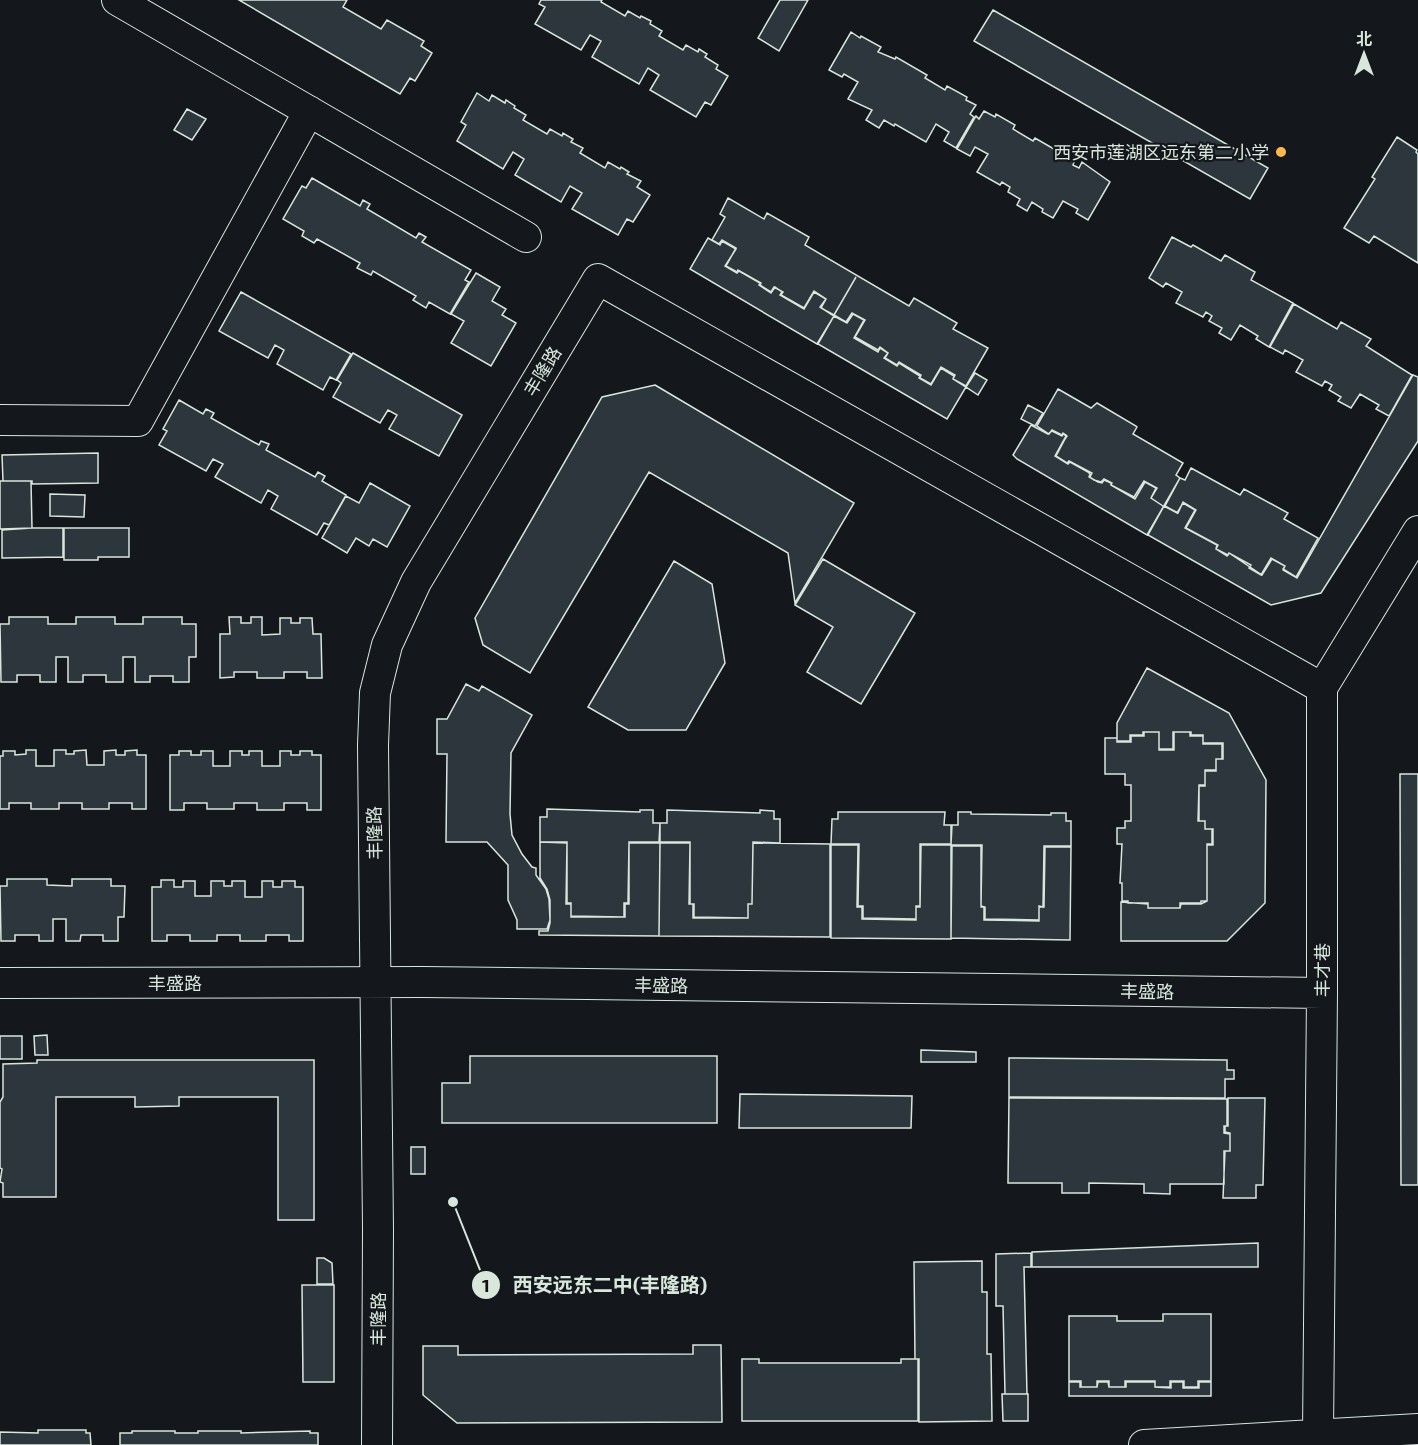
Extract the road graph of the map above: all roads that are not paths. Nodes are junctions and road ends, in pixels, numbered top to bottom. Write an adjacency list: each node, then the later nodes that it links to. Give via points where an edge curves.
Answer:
1 (117, 0): 2 (street)
2 (309, 111): 3 (street); 4 (street, via 138,421)
3 (526, 237)
4 (0, 420)
5 (1418, 531): 6 (street)
6 (1322, 688): 8 (street, 丰隆路, via 598,279 416,582 387,645 375,693 373,745); 9 (street, 丰才巷)
7 (0, 983): 8 (street, 丰盛路)
8 (375, 983): 9 (street, 丰盛路); 12 (street, 丰隆路)
9 (1322, 993): 11 (street, 丰才巷)
10 (1418, 1429): 11 (street)
11 (1318, 1435): 13 (street)
12 (377, 1445)
13 (1144, 1445)

